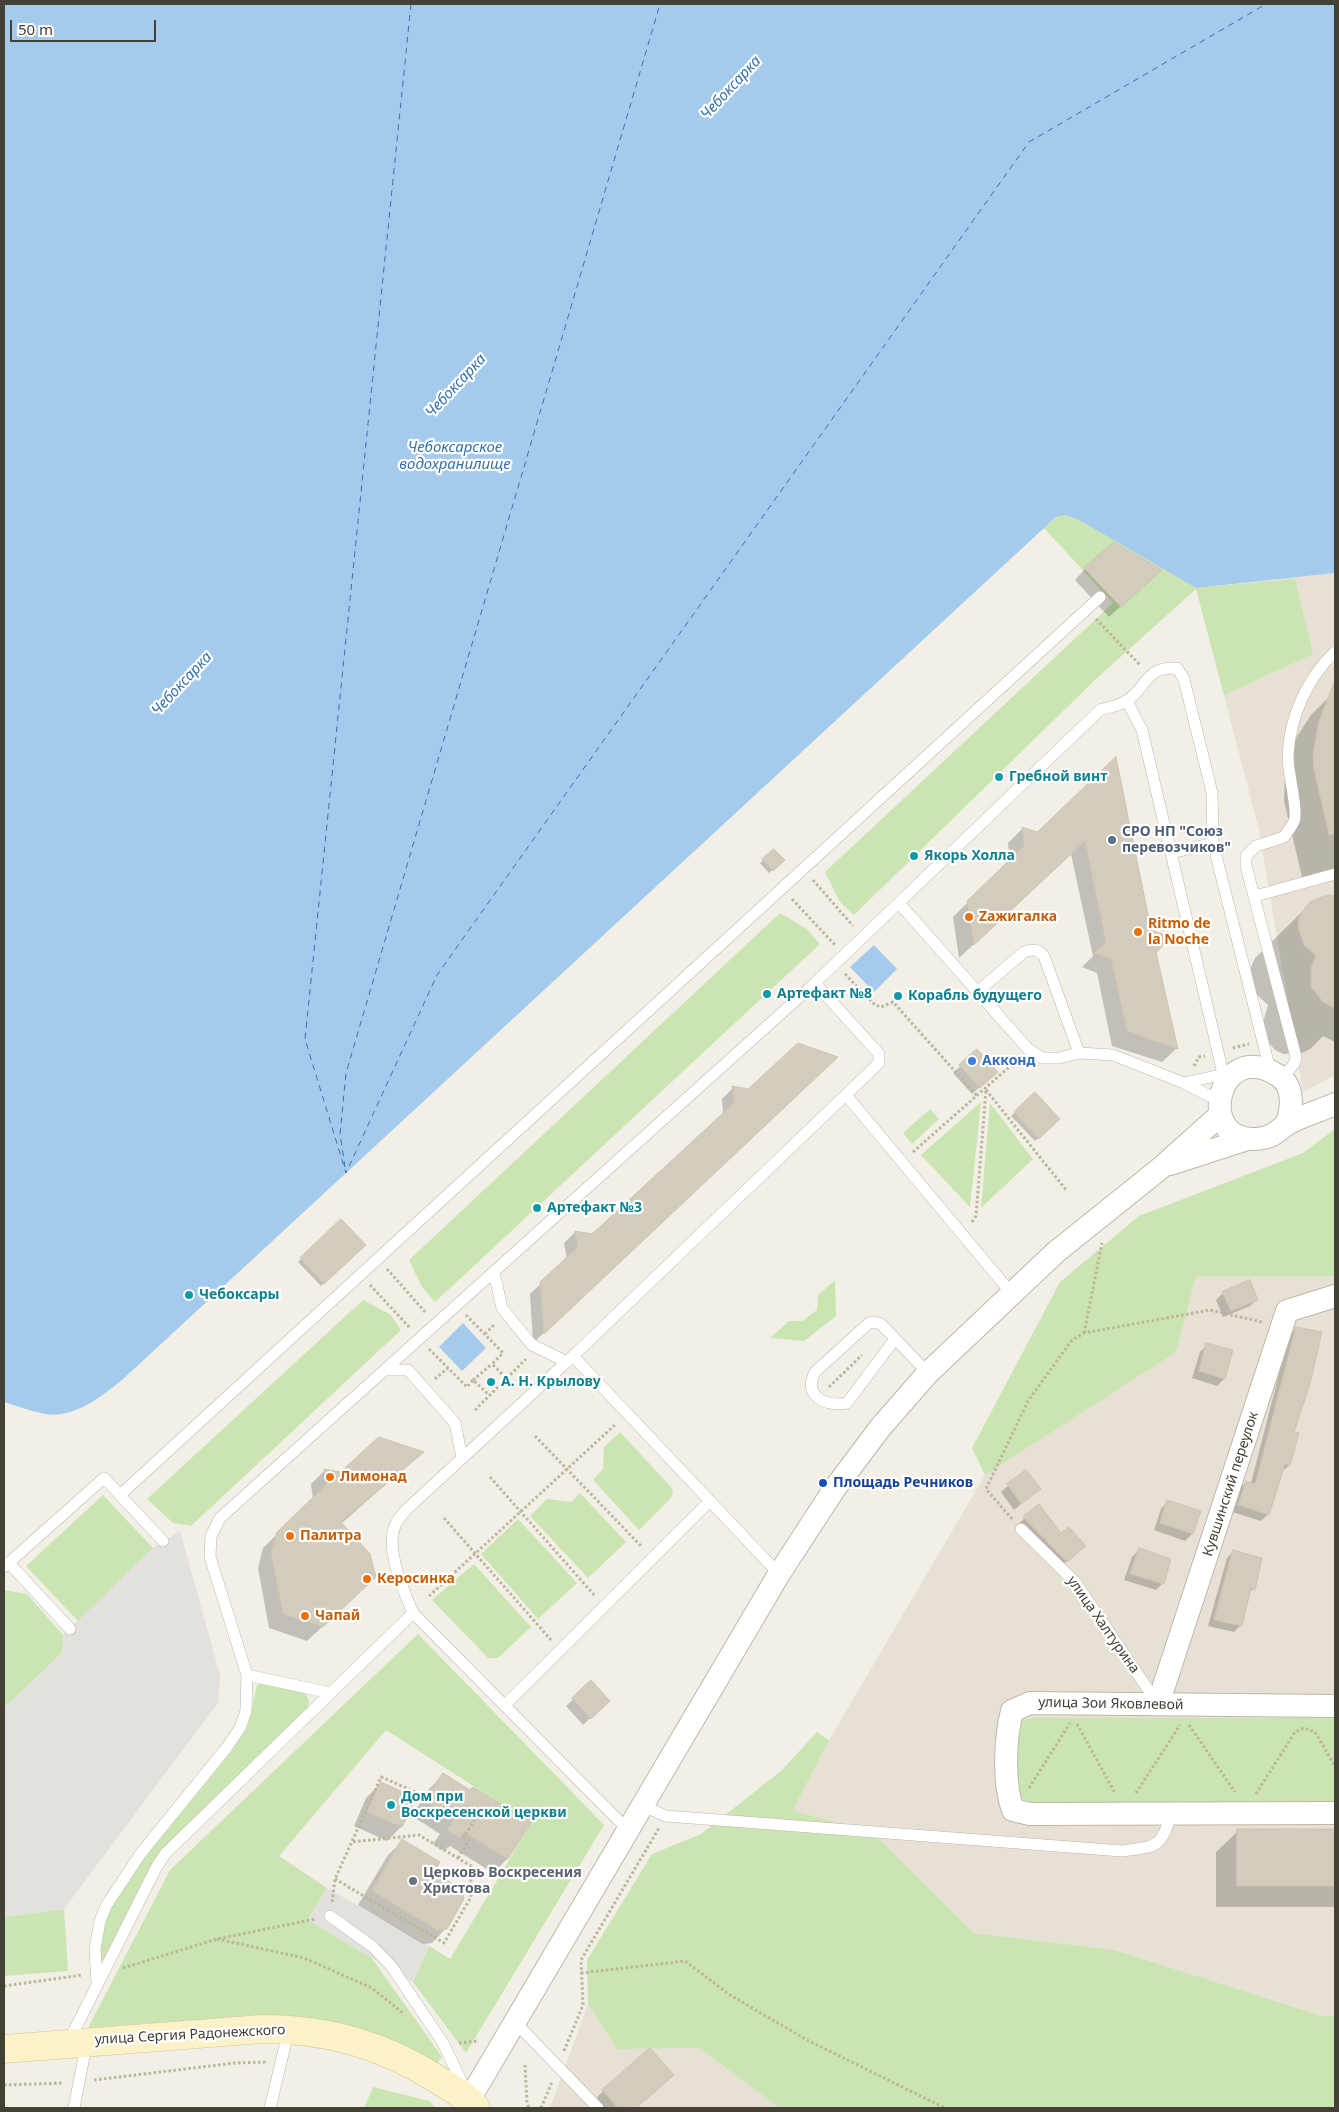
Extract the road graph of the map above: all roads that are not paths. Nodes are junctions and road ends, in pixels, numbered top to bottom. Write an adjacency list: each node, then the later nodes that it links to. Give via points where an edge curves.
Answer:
1 (1100, 597): 28 (lane)
2 (1335, 652): 7 (lane, via 1321,665 1302,699 1293,724 1288,756 1296,818 1284,837 1256,846 1246,856)
3 (1127, 701): 4 (lane, via 1150,675 1165,668 1177,668 1184,679 1212,793); 5 (lane, via 1142,730); 8 (lane, via 1100,710)
4 (1213, 843): 5 (lane); 12 (lane)
5 (1171, 853): 14 (lane)
6 (1335, 874): 7 (lane)
7 (1256, 896): 12 (lane, via 1296,1057)
8 (898, 904): 9 (lane); 10 (lane)
9 (814, 983): 15 (lane, via 879,1054 879,1063); 20 (lane)
10 (977, 992): 11 (lane, via 1028,1049 1042,1058); 11 (lane, via 1024,952 1039,951 1044,956)
11 (1079, 1053): 13 (lane, via 1113,1056)
12 (1280, 1079): 14 (street, via 1256,1067); 16 (street, via 1300,1097); 17 (street, via 1291,1103)
13 (1184, 1083): 14 (lane); 14 (lane)
14 (1225, 1090): 18 (street, via 1227,1128); 19 (street)
15 (846, 1095): 21 (lane); 24 (lane)
16 (1335, 1102): 17 (street)
17 (1286, 1125): 18 (street, via 1276,1135)
18 (1247, 1139): 19 (street)
19 (1162, 1167): 21 (street, via 1056,1252)
20 (494, 1272): 24 (lane, via 502,1308 532,1345); 25 (lane)
21 (1012, 1294): 26 (street)
22 (1335, 1296): 38 (street, Кувшинский переулок, via 1287,1311)
23 (895, 1339): 23 (lane, via 881,1324 869,1323 815,1372 810,1380 812,1390 825,1403 847,1403); 26 (lane)
24 (570, 1359): 27 (lane); 29 (lane, via 627,1413)
25 (386, 1370): 27 (lane, via 408,1370 455,1423); 36 (lane, via 220,1518 211,1536 210,1557)
26 (928, 1373): 33 (street, via 880,1428)
27 (462, 1458): 34 (lane, via 406,1510 394,1527 392,1548 401,1586)
28 (120, 1495): 31 (lane); 32 (lane, via 104,1478)
29 (709, 1502): 33 (lane); 39 (lane)
30 (1021, 1529): 38 (lane, улица Халтурина, via 1076,1583)
31 (163, 1541)
32 (6, 1565): 35 (lane)
33 (779, 1574): 41 (street)
34 (413, 1613): 37 (lane); 39 (lane)
35 (70, 1629)
36 (247, 1675): 37 (lane); 46 (lane, via 246,1711 240,1728 141,1852 106,1906 95,1949)
37 (331, 1693): 46 (lane, via 166,1854)
38 (1158, 1704): 40 (street, улица Зои Яковлевой); 43 (street, улица Зои Яковлевой, via 1030,1703 1012,1711 1007,1729 1008,1796 1013,1810 1030,1814)
39 (505, 1705): 44 (lane)
40 (1335, 1706)
41 (643, 1806): 43 (lane, via 666,1816 1122,1851 1154,1846 1165,1835); 44 (street)
42 (1335, 1813): 43 (street, улица Зои Яковлевой)
43 (1171, 1814)
44 (628, 1830): 47 (street)
45 (330, 1916): 51 (lane, via 373,1947 392,1967 443,2043)
46 (97, 1983): 49 (lane)
47 (515, 2022): 51 (street); 54 (lane)
48 (289, 2029): 49 (street, улица Сергия Радонежского); 51 (street, улица Сергия Радонежского, via 334,2035 380,2049 424,2070); 53 (lane)
49 (77, 2042): 50 (street, улица Сергия Радонежского); 52 (lane, via 79,2082)
50 (4, 2049)
51 (473, 2104)
52 (74, 2108)
53 (270, 2108)
54 (598, 2108)

